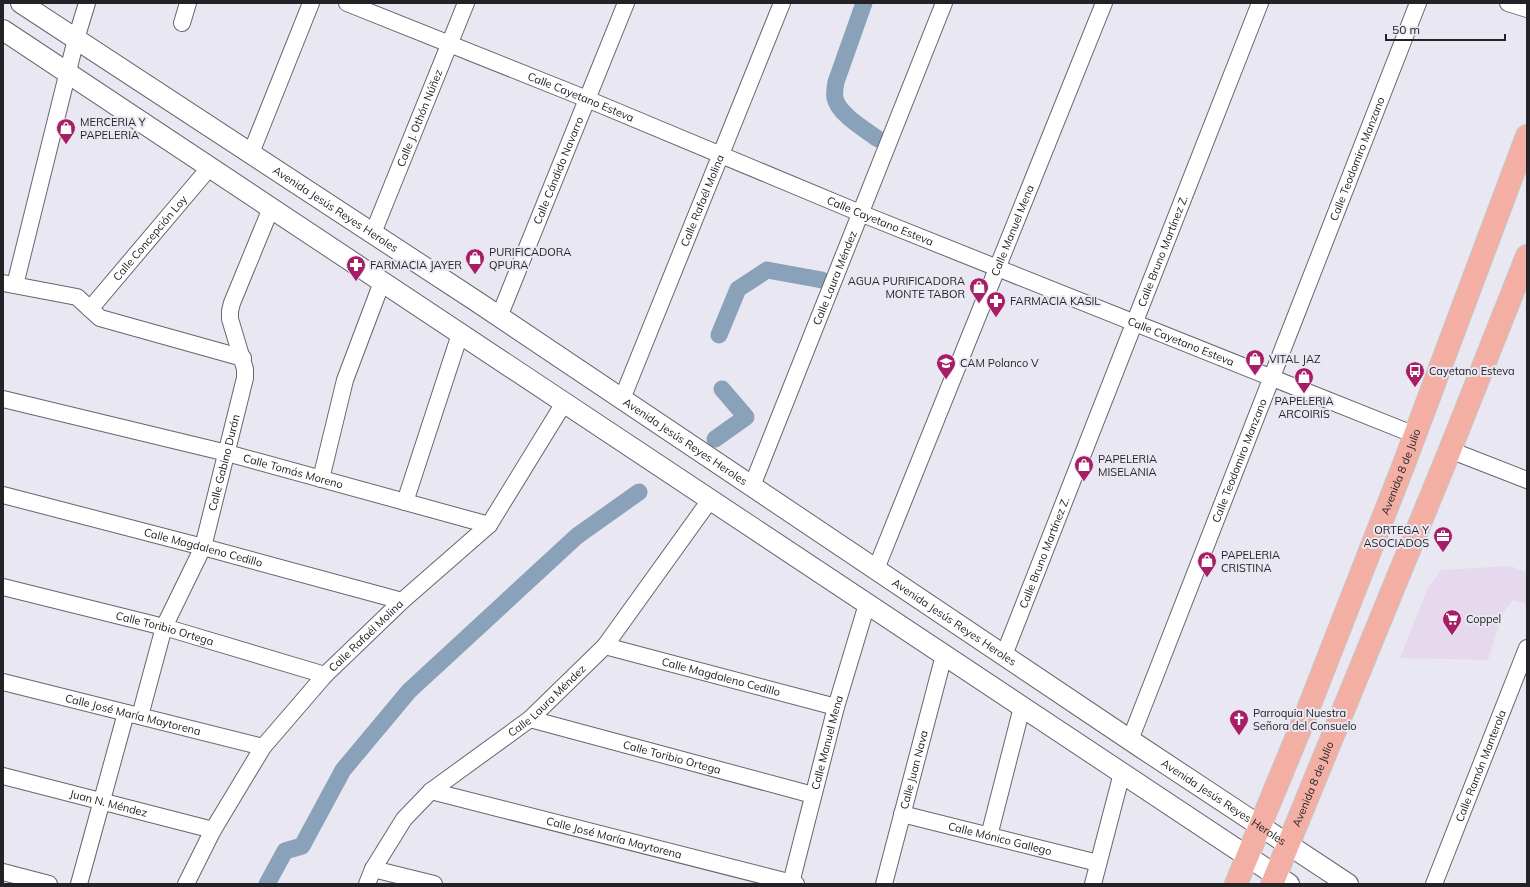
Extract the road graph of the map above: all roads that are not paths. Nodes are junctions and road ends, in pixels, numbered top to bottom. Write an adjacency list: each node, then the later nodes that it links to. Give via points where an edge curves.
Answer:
1 (21, 3): 17 (street, Avenida Jesús Reyes Heroles)
2 (88, 3): 17 (street)
3 (188, 3): 15 (street)
4 (310, 3): 22 (street)
5 (347, 3): 18 (street, Calle Cayetano Esteva)
6 (466, 3): 18 (street, Calle J. Othón Núñez)
7 (626, 3): 20 (street, Calle Cándido Navarro)
8 (782, 3): 23 (street, Calle Rafaél Molina)
9 (944, 3): 26 (street, Calle Laura Méndez)
10 (1104, 3): 29 (street, Calle Manuel Mena)
11 (1260, 3): 34 (street, Calle Bruno Martínez Z.)
12 (1418, 3): 37 (street, Calle Teodomiro Manzano)
13 (1508, 3): 14 (street)
14 (1527, 9)
15 (182, 23)
16 (3, 30): 19 (street)
17 (76, 39): 19 (street); 22 (street, Avenida Jesús Reyes Heroles)
18 (450, 44): 20 (street, Calle Cayetano Esteva); 27 (street, Calle J. Othón Núñez)
19 (67, 73): 24 (street); 31 (street)
20 (587, 99): 23 (street, Calle Cayetano Esteva); 33 (street, Calle Cándido Navarro)
21 (1527, 136): 41 (main road, Avenida 8 de Julio)
22 (251, 153): 27 (street, Avenida Jesús Reyes Heroles)
23 (720, 155): 26 (street, Calle Cayetano Esteva); 39 (street, Calle Rafaél Molina)
24 (210, 167): 25 (street); 32 (street, Calle Concepción Loy)
25 (271, 208): 30 (street); 36 (street, Calle Gabino Durán, via 230,311)
26 (860, 213): 29 (street, Calle Cayetano Esteva); 46 (street, Calle Laura Méndez)
27 (373, 232): 33 (street, Avenida Jesús Reyes Heroles)
28 (1527, 256): 42 (main road, Avenida 8 de Julio)
29 (998, 268): 34 (street, Calle Cayetano Esteva); 52 (street, Calle Manuel Mena)
30 (382, 282): 35 (street); 44 (street, via 344,380)
31 (9, 284): 32 (street, via 77,297)
32 (90, 309): 36 (street, via 100,318 111,322)
33 (499, 317): 39 (street, Avenida Jesús Reyes Heroles)
34 (1134, 323): 37 (street, Calle Cayetano Esteva); 60 (street, Calle Bruno Martínez Z.)
35 (460, 334): 40 (street); 49 (street)
36 (242, 358): 43 (street, Calle Gabino Durán, via 245,378)
37 (1272, 378): 41 (street, Calle Cayetano Esteva); 67 (street, Calle Teodomiro Manzano)
38 (3, 399): 43 (street, Calle Tomás Moreno)
39 (622, 399): 46 (street, Avenida Jesús Reyes Heroles)
40 (564, 402): 48 (street); 50 (street, Calle Rafaél Molina)
41 (1415, 435): 75 (main road, Avenida 8 de Julio)
42 (1450, 450): 45 (street); 78 (main road, Avenida 8 de Julio)
43 (227, 453): 44 (street, Calle Tomás Moreno); 51 (street, Calle Gabino Durán)
44 (321, 479): 49 (street, Calle Tomás Moreno)
45 (1527, 480)
46 (752, 486): 52 (street, Avenida Jesús Reyes Heroles)
47 (3, 495): 51 (street, Calle Magdaleno Cedillo)
48 (710, 500): 55 (street); 57 (street, Calle Laura Méndez)
49 (405, 502): 50 (street, Calle Tomás Moreno)
50 (489, 525): 54 (street, Calle Rafaél Molina)
51 (203, 547): 54 (street, Calle Magdaleno Cedillo); 56 (street, Calle Gabino Durán)
52 (876, 569): 60 (street, Avenida Jesús Reyes Heroles)
53 (3, 587): 56 (street, Calle Toribio Ortega)
54 (402, 601): 61 (street, Calle Rafaél Molina)
55 (868, 604): 59 (street); 63 (street, Calle Manuel Mena)
56 (164, 627): 61 (street, Calle Toribio Ortega); 65 (street, Calle Gabino Durán)
57 (605, 646): 63 (street, Calle Magdaleno Cedillo); 66 (street, Calle Laura Méndez)
58 (1527, 648): 95 (street, Calle Ramón Manterola)
59 (944, 655): 64 (street); 74 (street, Calle Juan Nava)
60 (1004, 655): 67 (street, Avenida Jesús Reyes Heroles)
61 (325, 675): 68 (street, Calle Rafaél Molina)
62 (3, 682): 65 (street, Calle José María Maytorena)
63 (836, 707): 72 (street, Calle Manuel Mena)
64 (1022, 707): 69 (street); 77 (street)
65 (133, 714): 68 (street, Calle José María Maytorena); 73 (street, Calle Gabino Durán)
66 (530, 719): 71 (street, Calle Laura Méndez); 72 (street, Calle Toribio Ortega)
67 (1130, 740): 75 (street, Avenida Jesús Reyes Heroles)
68 (263, 747): 76 (street, Calle Rafaél Molina)
69 (1122, 773): 79 (street); 80 (street)
70 (3, 776): 73 (street, Juan N. Méndez)
71 (431, 791): 81 (street, Calle Laura Méndez, via 404,819); 83 (street, Calle José María Maytorena)
72 (813, 795): 85 (street, Calle Manuel Mena)
73 (101, 800): 76 (street, Juan N. Méndez); 87 (street, Calle Gabino Durán)
74 (902, 814): 77 (street, Calle Mónico Gallego); 91 (street, Calle Juan Nava)
75 (1260, 827): 78 (street, Avenida Jesús Reyes Heroles); 79 (main road, Avenida 8 de Julio)
76 (213, 830): 88 (street, Calle Rafaél Molina)
77 (989, 836): 80 (street, Calle Mónico Gallego)
78 (1288, 845): 84 (main road, Avenida 8 de Julio); 94 (street, Avenida Jesús Reyes Heroles)
79 (1248, 856): 84 (street); 93 (main road, Avenida 8 de Julio)
80 (1098, 863): 92 (street)
81 (373, 869): 89 (street, Calle Laura Méndez); 90 (street)
82 (3, 872): 86 (street)
83 (772, 881): 85 (street, Calle José María Maytorena)
84 (1279, 881)
85 (794, 883)
86 (49, 884)
87 (79, 884)
88 (186, 884)
89 (368, 884)
90 (434, 884)
91 (884, 884)
92 (1092, 884)
93 (1236, 884)
94 (1348, 884)
95 (1434, 884)

